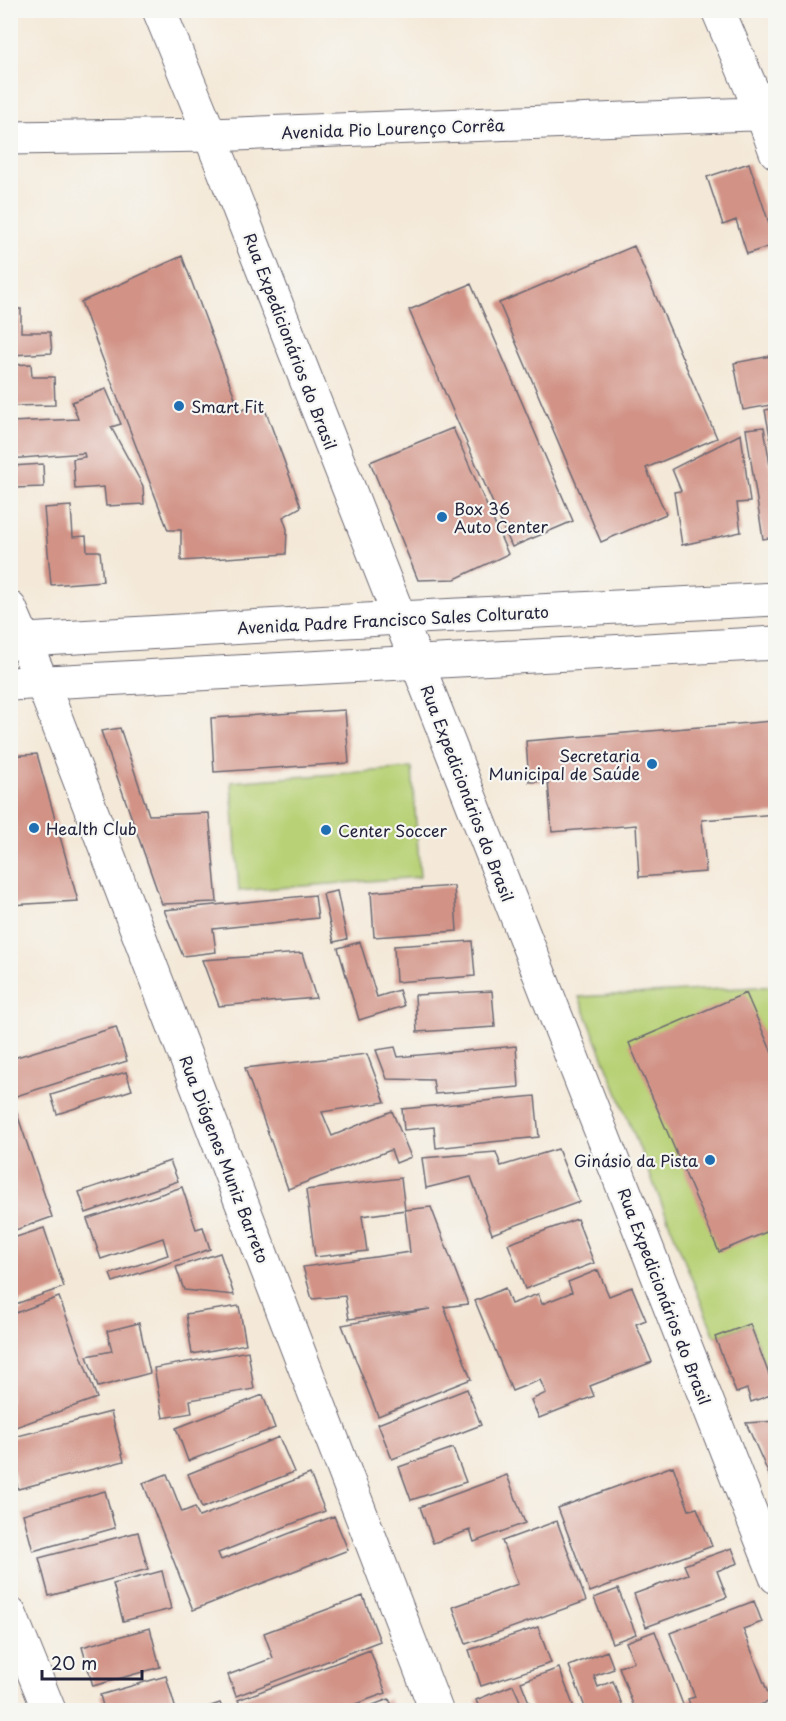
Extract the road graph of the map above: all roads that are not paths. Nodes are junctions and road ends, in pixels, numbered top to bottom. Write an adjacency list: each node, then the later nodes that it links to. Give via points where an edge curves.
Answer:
1 (159, 10): 4 (street, Rua Expedicionários do Brasil)
2 (718, 10): 3 (street)
3 (769, 113): 4 (street, Avenida Pio Lourenço Corrêa); 6 (street)
4 (210, 135): 5 (street, Avenida Pio Lourenço Corrêa); 9 (street, Rua Expedicionários do Brasil)
5 (10, 138)
6 (776, 152)
7 (776, 599): 9 (street, Avenida Padre Francisco Sales Colturato)
8 (10, 608): 10 (street, Rua Diógenes Muniz Barreto)
9 (399, 618): 10 (street, Avenida Padre Francisco Sales Colturato); 12 (street, Rua Expedicionários do Brasil)
10 (17, 641): 13 (street, Rua Diógenes Muniz Barreto)
11 (776, 643): 12 (street)
12 (416, 662): 13 (street); 15 (street, Rua Expedicionários do Brasil)
13 (42, 682): 14 (street); 18 (street, Rua Diógenes Muniz Barreto)
14 (10, 684)
15 (776, 1577)
16 (10, 1614): 17 (street)
17 (49, 1710)
18 (436, 1710)

